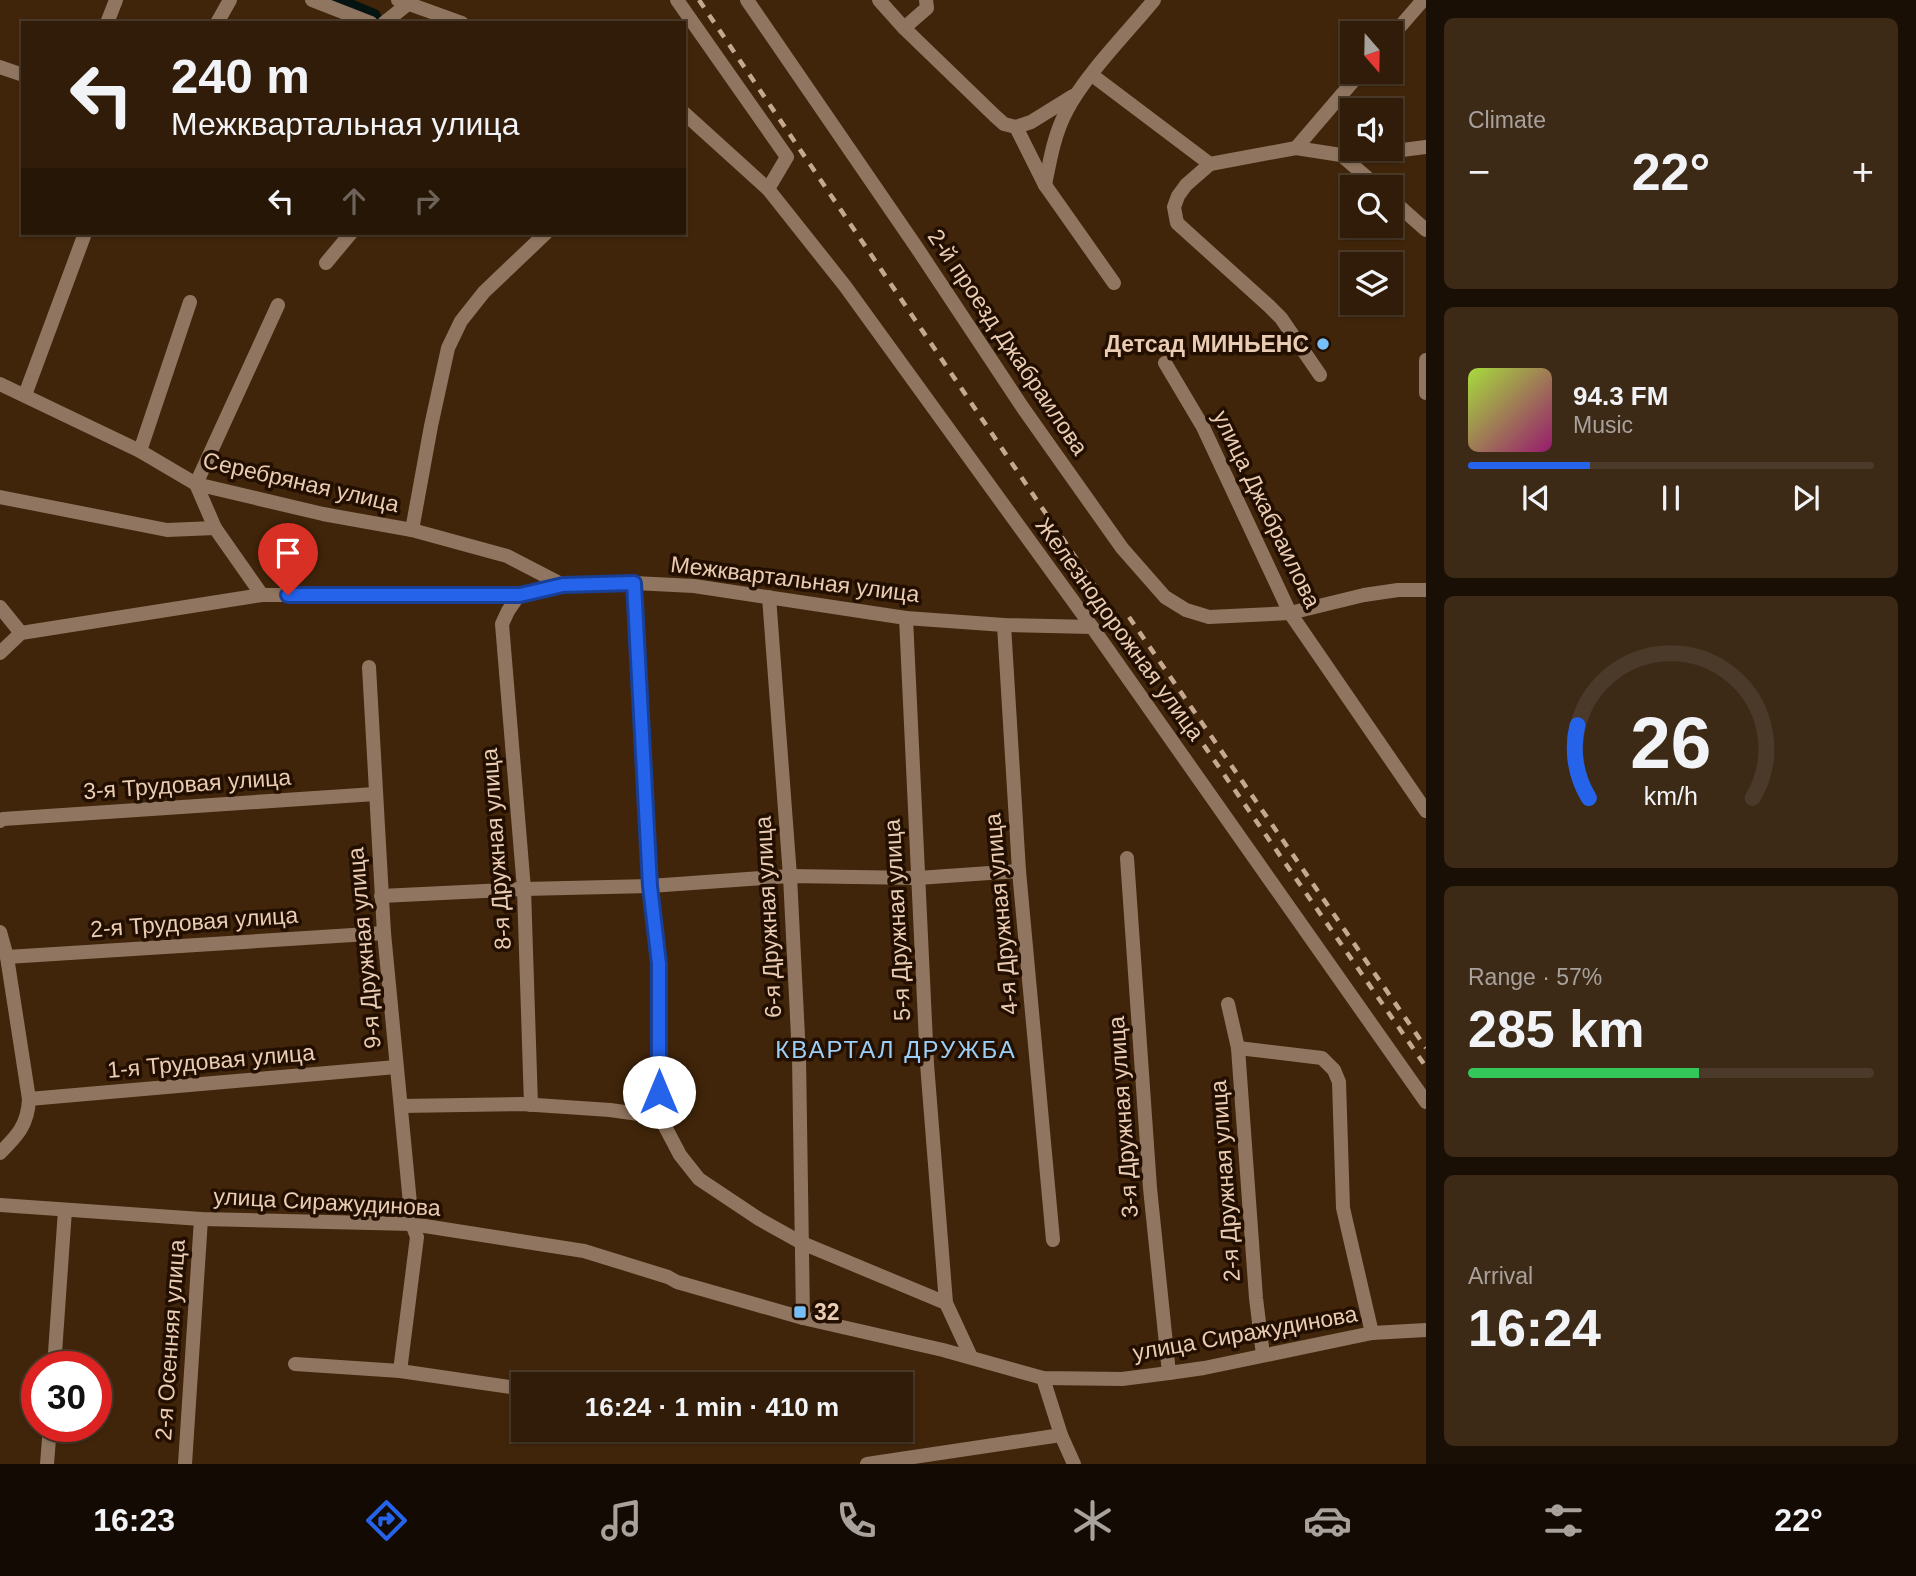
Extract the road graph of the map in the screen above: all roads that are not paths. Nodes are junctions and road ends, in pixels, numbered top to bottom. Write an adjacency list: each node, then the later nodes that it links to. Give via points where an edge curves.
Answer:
1 (116, 0): 11 (street)
2 (230, 0): 12 (street)
3 (312, 0): 13 (street)
4 (677, 0): 33 (street, via 787,157)
5 (747, 0): 61 (street, 2-й проезд Джабраилова, via 1023,408 1122,548 1165,597 1209,617)
6 (879, 0): 17 (street)
7 (926, 0): 17 (street, via 927,8)
8 (1154, 0): 20 (street)
9 (1423, 0): 16 (street)
10 (403, 2): 14 (street); 15 (street)
11 (108, 21)
12 (218, 21)
13 (366, 21)
14 (386, 21)
15 (456, 21)
16 (1404, 22)
17 (904, 28): 24 (street, via 1004,124)
18 (0, 66): 19 (street)
19 (21, 74)
20 (1092, 75): 22 (street); 30 (street)
21 (1351, 84): 26 (street)
22 (1077, 93): 24 (street); 32 (street, via 1058,130)
23 (686, 115): 33 (street, Железнодорожная улица)
24 (1016, 127): 32 (street)
25 (1426, 147): 27 (street)
26 (1296, 148): 28 (street); 30 (street)
27 (1403, 150)
28 (1340, 155)
29 (1348, 161): 31 (street)
30 (1210, 164): 45 (street, via 1178,196 1174,207 1177,223 1281,318)
31 (1364, 175)
32 (1045, 185): 40 (street)
33 (768, 189): 64 (street, Железнодорожная улица, via 845,286)
34 (1403, 210): 35 (street)
35 (1426, 230)
36 (349, 235): 39 (street)
37 (544, 235): 53 (street, via 484,292 461,321 448,348)
38 (84, 236): 48 (street)
39 (326, 262)
40 (1114, 284)
41 (190, 302): 49 (street)
42 (278, 305): 50 (street)
43 (1426, 360): 47 (street)
44 (1166, 363): 61 (street, улица Джабраилова, via 1203,427)
45 (1320, 375)
46 (0, 384): 48 (street, Серебряная улица)
47 (1426, 393)
48 (25, 396): 49 (street, Серебряная улица)
49 (140, 451): 50 (street, Серебряная улица)
50 (196, 484): 52 (street); 53 (street, Серебряная улица)
51 (0, 497): 52 (street, via 167,530)
52 (215, 528): 57 (street)
53 (412, 530): 55 (street, Серебряная улица, via 506,556)
54 (634, 583): 55 (street, Межквартальная улица); 59 (street, Межквартальная улица); 75 (street)
55 (563, 585): 58 (street, Межквартальная улица)
56 (1426, 590): 61 (street, 2-й проезд Джабраилова, via 1364,595)
57 (262, 595): 58 (street, Межквартальная улица); 65 (street, Межквартальная улица)
58 (520, 595): 76 (street, 8-я Дружная улица, via 502,624)
59 (769, 597): 62 (street, Межквартальная улица); 73 (street, 6-я Дружная улица)
60 (0, 607): 65 (street)
61 (1290, 613): 69 (street, улица Джабраилова)
62 (906, 618): 63 (street, Межквартальная улица); 74 (street, 5-я Дружная улица)
63 (1004, 625): 64 (street, Межквартальная улица); 72 (street, 4-я Дружная улица)
64 (1092, 627): 85 (street, Железнодорожная улица)
65 (21, 633): 66 (street)
66 (0, 653)
67 (369, 667): 68 (street, 9-я Дружная улица)
68 (375, 794): 70 (street, 3-я Трудовая улица); 77 (street, 9-я Дружная улица)
69 (1424, 803)
70 (1, 820)
71 (1127, 858): 105 (street, 3-я Дружная улица)
72 (1018, 871): 74 (street); 94 (street, 4-я Дружная улица)
73 (790, 876): 74 (street); 75 (street); 95 (street, 6-я Дружная улица)
74 (918, 878): 96 (street, 5-я Дружная улица)
75 (650, 886): 76 (street); 88 (street, via 659,964)
76 (524, 889): 77 (street); 86 (street, 8-я Дружная улица)
77 (382, 896): 79 (street, 9-я Дружная улица)
78 (0, 932): 80 (street)
79 (384, 933): 80 (street, 2-я Трудовая улица); 83 (street, 9-я Дружная улица)
80 (7, 957): 84 (street)
81 (1228, 1004): 82 (street, 2-я Дружная улица)
82 (1238, 1048): 99 (street, via 1322,1058 1334,1070 1339,1082 1343,1208); 101 (street, 2-я Дружная улица)
83 (396, 1067): 84 (street, 1-я Трудовая улица); 87 (street, 9-я Дружная улица)
84 (29, 1099): 89 (street, via 22,1131)
85 (1426, 1102)
86 (531, 1104): 87 (street); 88 (street)
87 (401, 1106): 93 (street, 9-я Дружная улица)
88 (660, 1117): 95 (street, via 699,1179)
89 (0, 1153)
90 (0, 1205): 91 (street, улица Сиражудинова)
91 (65, 1210): 92 (street, улица Сиражудинова); 100 (street)
92 (201, 1219): 93 (street, улица Сиражудинова); 111 (street, 2-я Осенняя улица)
93 (412, 1224): 97 (street, улица Сиражудинова, via 584,1251); 104 (street, 9-я Дружная улица, via 416,1237)
94 (1053, 1240)
95 (802, 1243): 96 (street); 97 (street, 6-я Дружная улица)
96 (946, 1303): 102 (street)
97 (803, 1318): 102 (street, улица Сиражудинова)
98 (1426, 1330): 99 (street, улица Сиражудинова)
99 (1372, 1333): 101 (street, улица Сиражудинова)
100 (55, 1351)
101 (1263, 1355): 105 (street, улица Сиражудинова)
102 (971, 1357): 106 (street, улица Сиражудинова)
103 (295, 1364): 104 (street)
104 (400, 1371): 107 (street)
105 (1168, 1373): 106 (street, улица Сиражудинова, via 1122,1379)
106 (1043, 1378): 108 (street)
107 (511, 1387)
108 (1061, 1435): 112 (street); 113 (street)
109 (49, 1442): 110 (street)
110 (47, 1464)
111 (186, 1464)
112 (867, 1464)
113 (1074, 1464)

